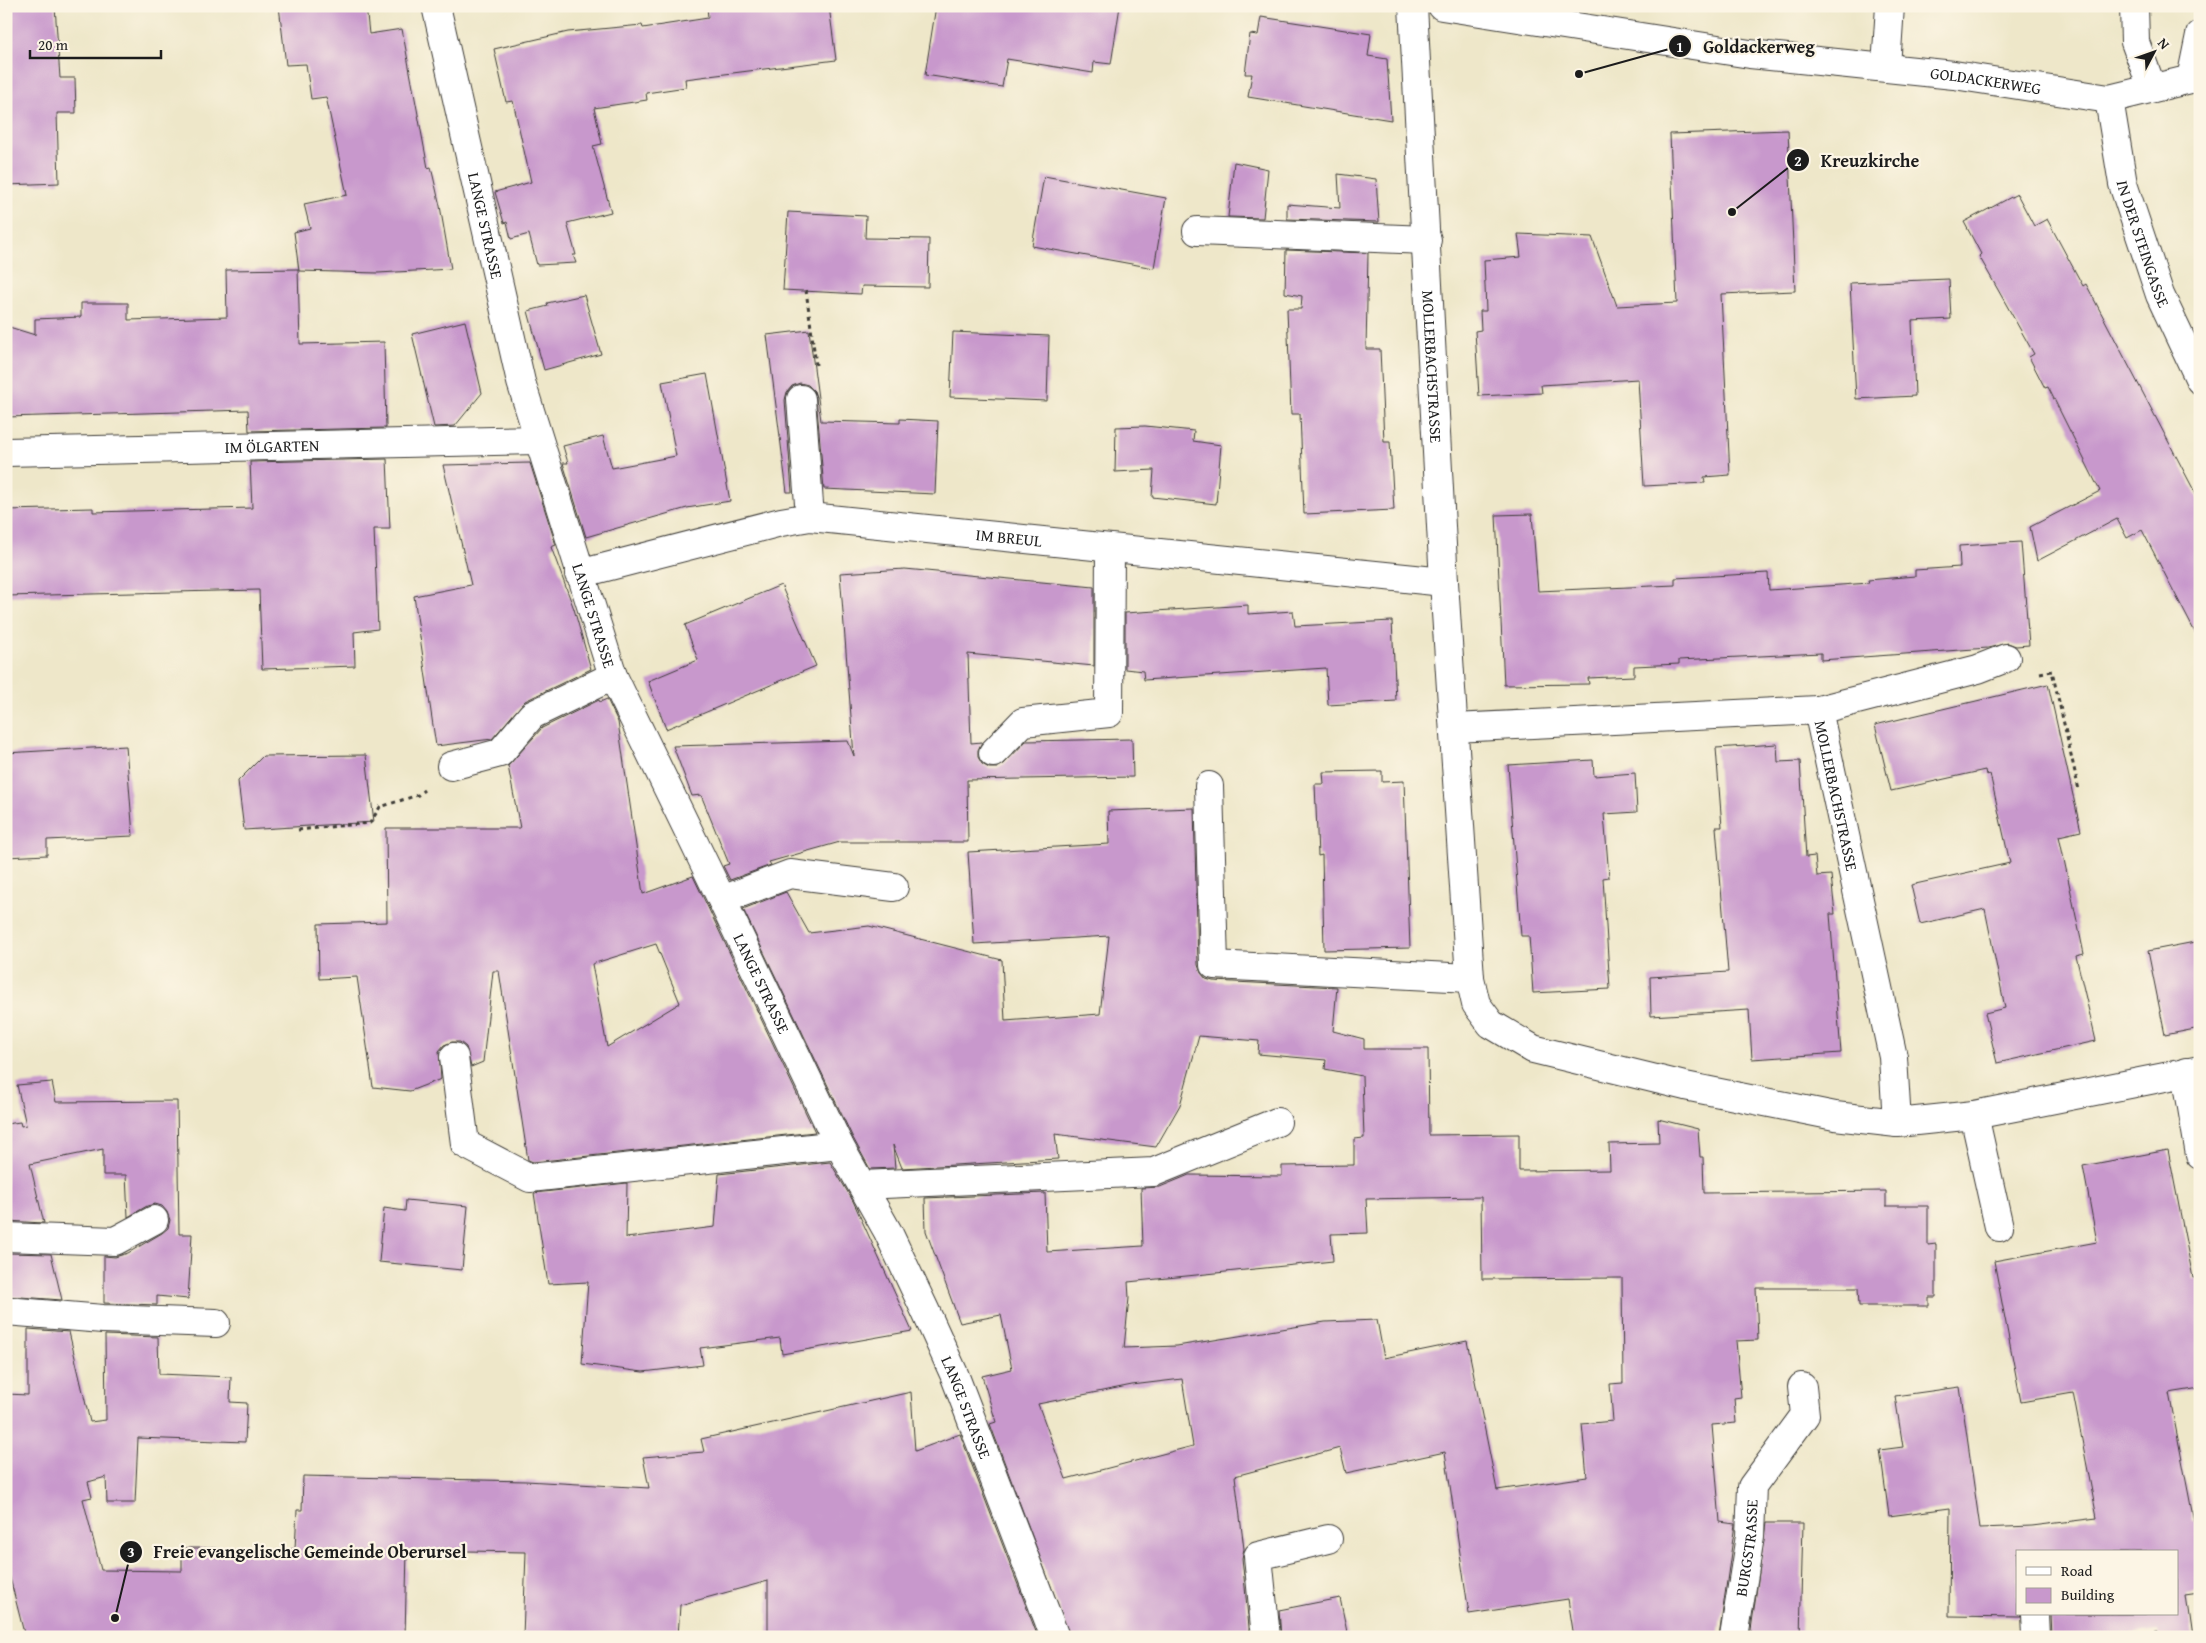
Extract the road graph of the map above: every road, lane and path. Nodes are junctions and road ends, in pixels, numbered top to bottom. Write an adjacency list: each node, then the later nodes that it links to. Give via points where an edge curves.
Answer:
1 (436, 6): 16 (street, LANGE STRASSE, via 521,382)
2 (1413, 6): 12 (street, MOLLERBACHSTRASSE)
3 (1442, 6): 7 (street, GOLDACKERWEG, via 1750,54)
4 (1890, 6): 7 (street)
5 (2134, 6): 9 (street, via 2135,42)
6 (2200, 35): 8 (street)
7 (1886, 67): 10 (street, GOLDACKERWEG)
8 (2195, 79): 9 (street, GOLDACKERWEG)
9 (2152, 88): 10 (street, GOLDACKERWEG)
10 (2109, 99): 14 (street, IN DER STEINGASSE, via 2123,184 2160,295)
11 (1197, 231): 12 (street)
12 (1427, 240): 21 (street, MOLLERBACHSTRASSE)
13 (806, 290): 15 (path, via 818,387)
14 (2200, 380)
15 (801, 399): 18 (street)
16 (538, 440): 17 (street, IM ÖLGARTEN); 20 (street, LANGE STRASSE)
17 (6, 452)
18 (810, 516): 19 (street, IM BREUL); 20 (street, IM BREUL)
19 (1110, 549): 21 (street, IM BREUL); 27 (street, via 1109,713 1023,722)
20 (580, 574): 24 (street, LANGE STRASSE)
21 (1444, 582): 26 (street, MOLLERBACHSTRASSE)
22 (2006, 658): 25 (street, via 1978,669)
23 (2034, 674): 30 (path, via 2052,671)
24 (613, 676): 28 (street, via 532,715 500,753); 33 (street, LANGE STRASSE)
25 (1818, 710): 26 (street, MOLLERBACHSTRASSE); 39 (street, MOLLERBACHSTRASSE, via 1893,1057)
26 (1454, 728): 34 (street, MOLLERBACHSTRASSE)
27 (993, 753)
28 (450, 766): 31 (path, via 418,795 380,807 370,823)
29 (1209, 786): 34 (street, via 1214,965)
30 (2079, 790)
31 (298, 830)
32 (894, 887): 33 (street, via 790,874)
33 (722, 900): 40 (street, LANGE STRASSE)
34 (1470, 978): 39 (street, MOLLERBACHSTRASSE, via 1476,1004 1491,1024 1533,1049 1685,1086 1835,1116)
35 (454, 1057): 40 (street, via 465,1144 530,1178)
36 (2193, 1071): 37 (street, MOLLERBACHSTRASSE); 41 (street)
37 (1974, 1115): 39 (street, MOLLERBACHSTRASSE); 44 (street)
38 (1277, 1122): 42 (street, via 1154,1172)
39 (1897, 1123)
40 (839, 1145): 42 (street, LANGE STRASSE)
41 (2200, 1155)
42 (862, 1185): 51 (street, LANGE STRASSE, via 892,1240 954,1374)
43 (154, 1220): 45 (street, via 115,1241)
44 (2000, 1227)
45 (6, 1237)
46 (6, 1311): 47 (street, via 103,1320)
47 (216, 1323)
48 (1802, 1387): 53 (street, BURGSTRASSE, via 1805,1415 1752,1487 1750,1536)
49 (1328, 1539): 52 (street, via 1258,1556)
50 (2035, 1616): 54 (street)
51 (1055, 1637)
52 (1266, 1637)
53 (1734, 1637)
54 (2036, 1637)

